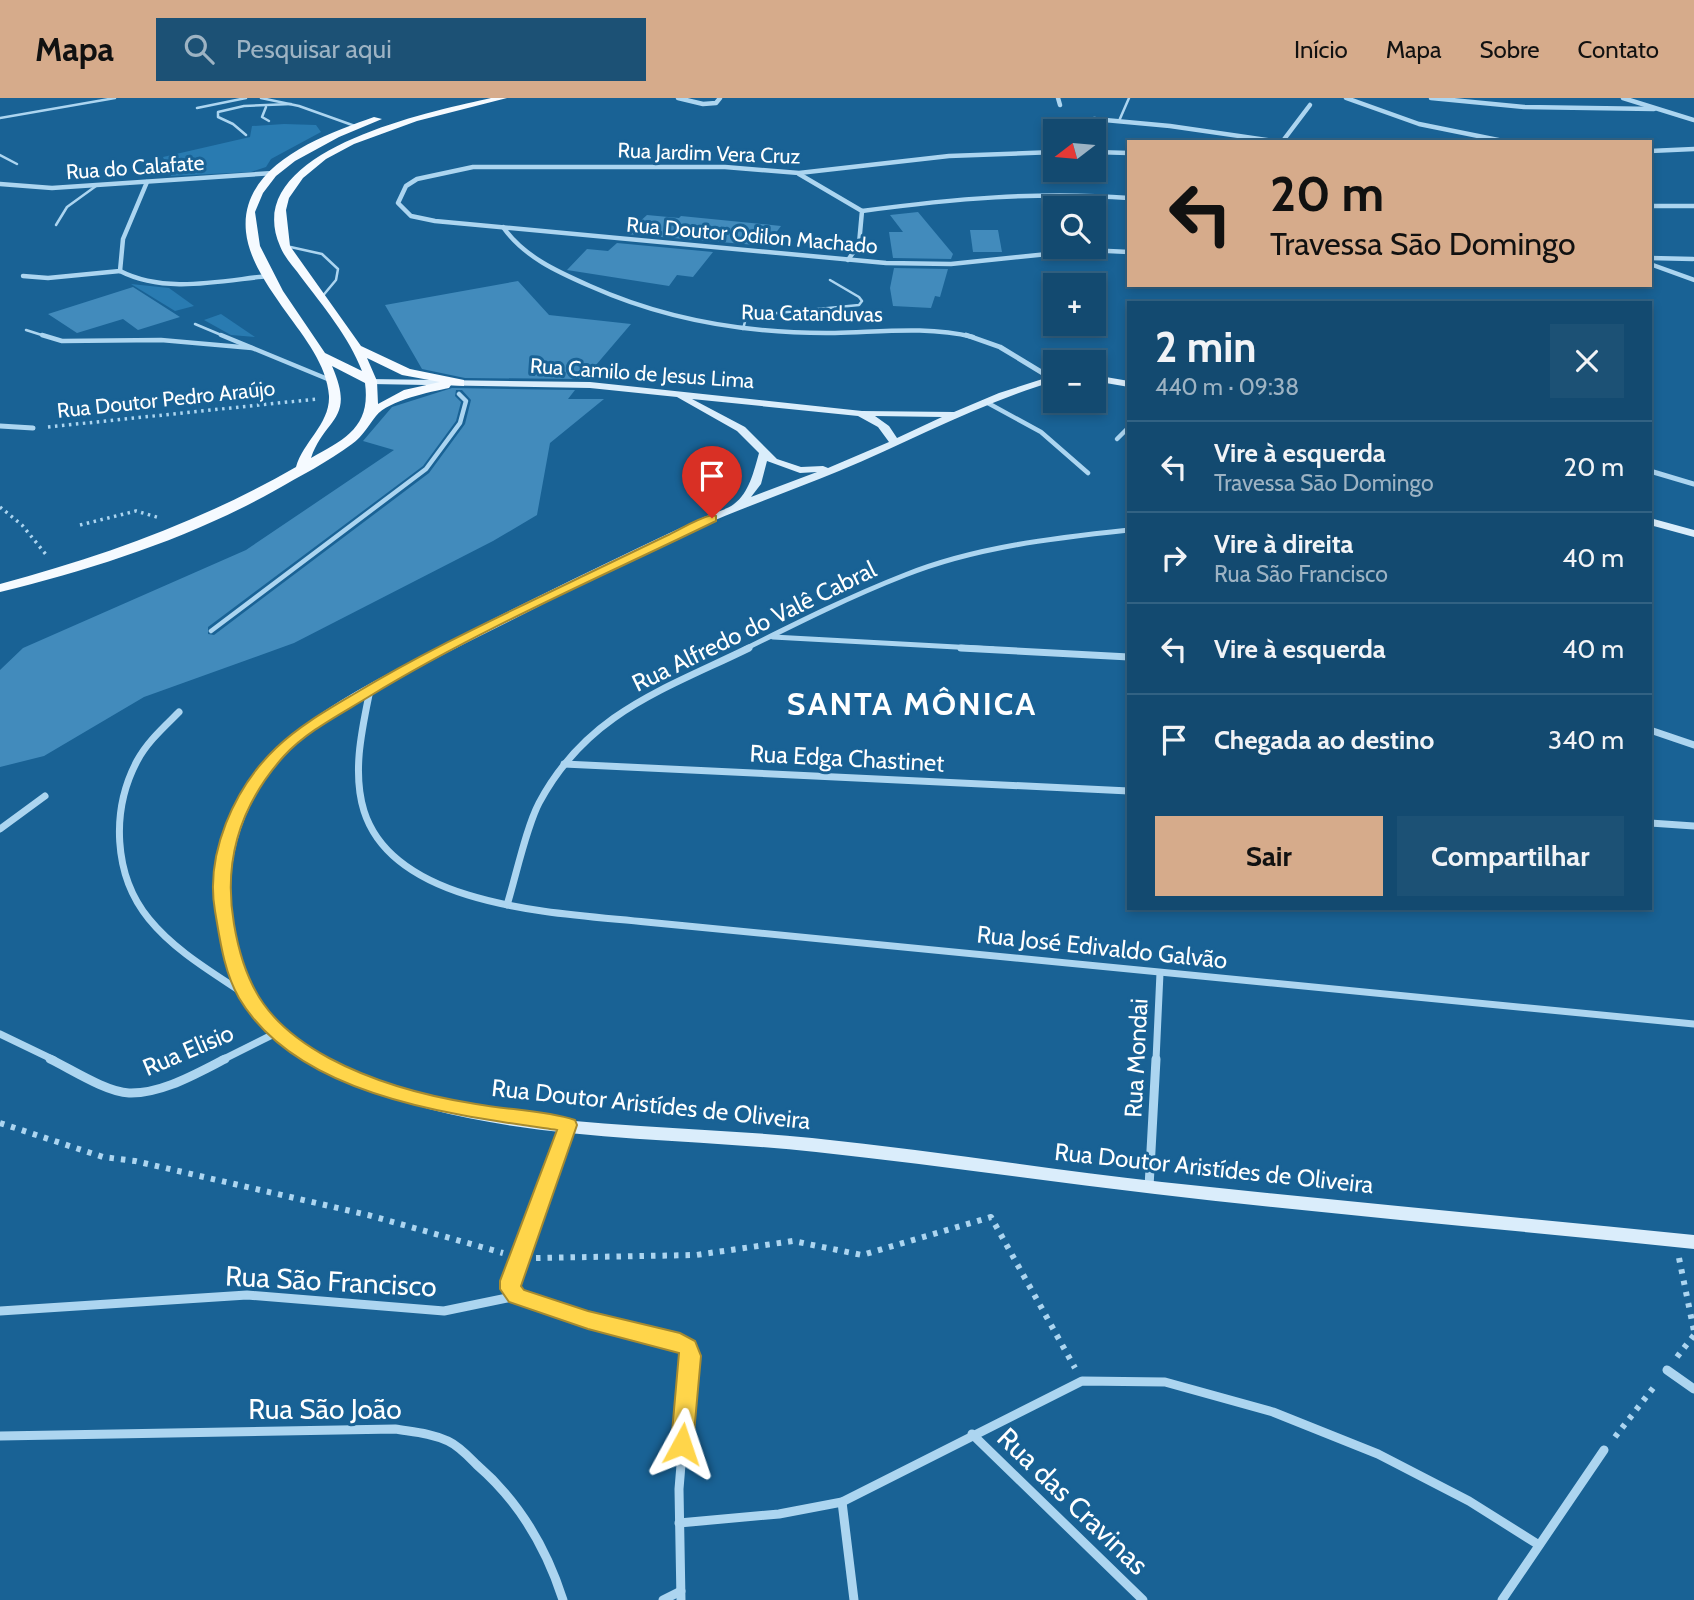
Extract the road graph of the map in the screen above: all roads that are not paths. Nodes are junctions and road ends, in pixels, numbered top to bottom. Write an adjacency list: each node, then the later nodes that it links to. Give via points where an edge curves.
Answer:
1 (115, 98): 21 (lane)
2 (246, 98): 19 (lane)
3 (261, 98): 14 (lane)
4 (456, 98): 26 (main road)
5 (503, 98): 50 (main road, via 388,127 321,159 305,171 284,199 281,229)
6 (678, 98): 7 (street, via 703,104)
7 (720, 98)
8 (1058, 98): 15 (street)
9 (1129, 98): 25 (lane)
10 (1346, 98): 30 (street, via 1419,124)
11 (1431, 98): 20 (street, via 1524,107)
12 (1623, 98): 20 (street)
13 (299, 100): 17 (lane)
14 (291, 104): 17 (lane); 18 (lane)
15 (1060, 105)
16 (1310, 105): 29 (street)
17 (299, 106): 26 (lane)
18 (266, 107): 24 (lane, via 262,117); 27 (lane, via 231,107 217,114)
19 (197, 108)
20 (1654, 108): 23 (street)
21 (0, 118)
22 (1106, 120): 25 (street)
23 (1694, 120)
24 (269, 121)
25 (1119, 121): 28 (street)
26 (355, 127): 38 (main road)
27 (246, 135)
28 (1266, 140)
29 (1283, 140)
30 (1498, 140)
31 (1694, 149): 32 (street)
32 (1652, 151)
33 (1043, 152): 39 (street, Rua Jardim Vera Cruz, via 949,156)
34 (1106, 152): 35 (street)
35 (1127, 153)
36 (0, 155): 37 (lane)
37 (17, 164)
38 (273, 173): 40 (street, Rua do Calafate); 59 (main road, via 250,214 250,231)
39 (799, 173): 43 (street, Rua Jardim Vera Cruz, via 725,167 497,165 433,174); 47 (street)
40 (146, 182): 42 (street, Rua do Calafate); 56 (street, via 121,245)
41 (0, 184): 42 (street, Rua do Calafate)
42 (96, 186): 48 (lane, via 67,207)
43 (406, 186): 49 (street, Rua Doutor Odilon Machado, via 398,203 411,216)
44 (1127, 198): 47 (street, via 1000,195)
45 (1652, 206): 46 (street)
46 (1694, 206)
47 (862, 211): 54 (street, via 859,244)
48 (55, 225)
49 (503, 227): 54 (street, Rua Doutor Odilon Machado); 65 (street, Rua Catanduvas, via 552,267 629,304 679,319)
50 (285, 246): 62 (main road); 62 (lane, via 323,254 338,269 336,280)
51 (1127, 252): 54 (street, Rua Doutor Odilon Machado, via 1087,250 951,264)
52 (1652, 258): 53 (street)
53 (1694, 259): 57 (street)
54 (848, 260)
55 (1652, 265): 57 (street)
56 (120, 271): 58 (street); 59 (street, via 133,279 165,283)
57 (1677, 273): 61 (street)
58 (23, 276)
59 (268, 276): 68 (main road)
60 (830, 280): 65 (lane, via 862,301 756,315 746,318)
61 (1694, 280)
62 (321, 298): 67 (main road)
63 (195, 324): 66 (lane)
64 (26, 330): 66 (lane, via 62,341 161,340)
65 (743, 330): 69 (street, Rua Catanduvas, via 947,332 995,345)
66 (252, 348): 71 (lane)
67 (356, 348): 72 (main road); 75 (main road, via 406,372)
68 (322, 356): 71 (main road); 72 (main road)
69 (1043, 372)
70 (1106, 380): 74 (street)
71 (332, 381): 88 (main road, via 333,414 307,450)
72 (371, 381): 75 (street, Rua Camilo de Jesus Lima); 79 (main road)
73 (1043, 382): 77 (street, Rua Doutor Aristídes de Oliveira)
74 (1127, 384)
75 (459, 388): 76 (street, Rua Camilo de Jesus Lima, via 590,385); 79 (main road, via 426,387); 97 (lane, via 466,401 460,423 426,469)
76 (660, 391): 78 (street, Rua Camilo de Jesus Lima); 86 (street, via 725,418)
77 (986, 402): 80 (street, Rua Doutor Aristídes de Oliveira); 90 (lane, via 1051,436)
78 (860, 413): 80 (street, Rua Doutor Aristídes de Oliveira); 85 (street, Rua Camilo de Jesus Lima, via 879,422)
79 (370, 414): 88 (main road, via 336,451)
80 (955, 414): 85 (street, Rua Doutor Aristídes de Oliveira)
81 (0, 426): 82 (street, Rua Doutor Pedro Araújo)
82 (33, 428)
83 (1127, 429): 84 (lane)
84 (1117, 439)
85 (895, 444): 87 (street, Rua Doutor Aristídes de Oliveira)
86 (764, 454): 87 (street, via 800,470); 92 (street, Rua Doutor Aristídes de Oliveira, via 756,484)
87 (840, 467): 92 (street, Rua Doutor Aristídes de Oliveira)
88 (302, 468): 96 (main road, via 233,508 177,531)
89 (1652, 472): 91 (street)
90 (1088, 473)
91 (1694, 484)
92 (737, 506): 100 (street, Rua Doutor Aristídes de Oliveira, via 419,661)
93 (1652, 522): 95 (street)
94 (1127, 530): 98 (street, Rua Alfredo do Valê Cabral, via 1046,539 906,574)
95 (1694, 534)
96 (0, 588)
97 (211, 631)
98 (770, 637): 99 (street); 104 (street, Rua Alfredo do Valê Cabral, via 618,713 583,741)
99 (1127, 657)
100 (370, 690): 110 (street, Rua José Edivaldo Galvão, via 359,744 361,795 369,826 400,864 445,888); 112 (street, Rua Doutor Aristídes de Oliveira, via 280,752 247,795 226,843 221,897 229,947)
101 (179, 712): 112 (street, via 153,738 128,782 119,811 124,873 148,918 180,949)
102 (1652, 731): 103 (street)
103 (1694, 745)
104 (564, 764): 105 (street, Rua Edga Chastinet); 110 (street, Rua Alfredo do Valê Cabral, via 538,805)
105 (1127, 791)
106 (45, 796): 109 (street)
107 (1652, 823): 108 (street)
108 (1694, 826)
109 (0, 829)
110 (507, 905): 111 (street, Rua José Edivaldo Galvão)
111 (1160, 973): 113 (street, Rua José Edivaldo Galvão); 117 (street, Rua Mondai)
112 (246, 995): 114 (street, Rua Doutor Aristídes de Oliveira)
113 (1694, 1024)
114 (276, 1033): 115 (street, Rua Elisio, via 174,1081 129,1093); 116 (street, Rua Doutor Aristídes de Oliveira, via 321,1062 411,1097)
115 (0, 1034)
116 (568, 1125): 117 (street, Rua Doutor Aristídes de Oliveira, via 809,1144); 119 (street, via 510,1281)
117 (1149, 1187): 118 (street, Rua Doutor Aristídes de Oliveira)
118 (1694, 1242)
119 (517, 1296): 120 (street, Rua São Francisco, via 444,1311 247,1295); 127 (street, via 688,1347)
120 (0, 1311)
121 (1667, 1370): 122 (street)
122 (1694, 1389)
123 (972, 1434): 126 (street); 128 (street, via 1082,1381 1165,1382 1273,1412 1378,1454 1469,1501); 133 (street, Rua das Cravinas)
124 (0, 1436): 130 (street, Rua São João, via 395,1429 426,1434 449,1441 491,1475 523,1510)
125 (1605, 1450): 128 (street)
126 (842, 1502): 127 (street, via 779,1514); 132 (street)
127 (679, 1523): 129 (street)
128 (1539, 1545): 134 (street)
129 (681, 1596): 131 (street)
130 (563, 1600)
131 (663, 1600)
132 (854, 1600)
133 (1143, 1600)
134 (1502, 1600)

